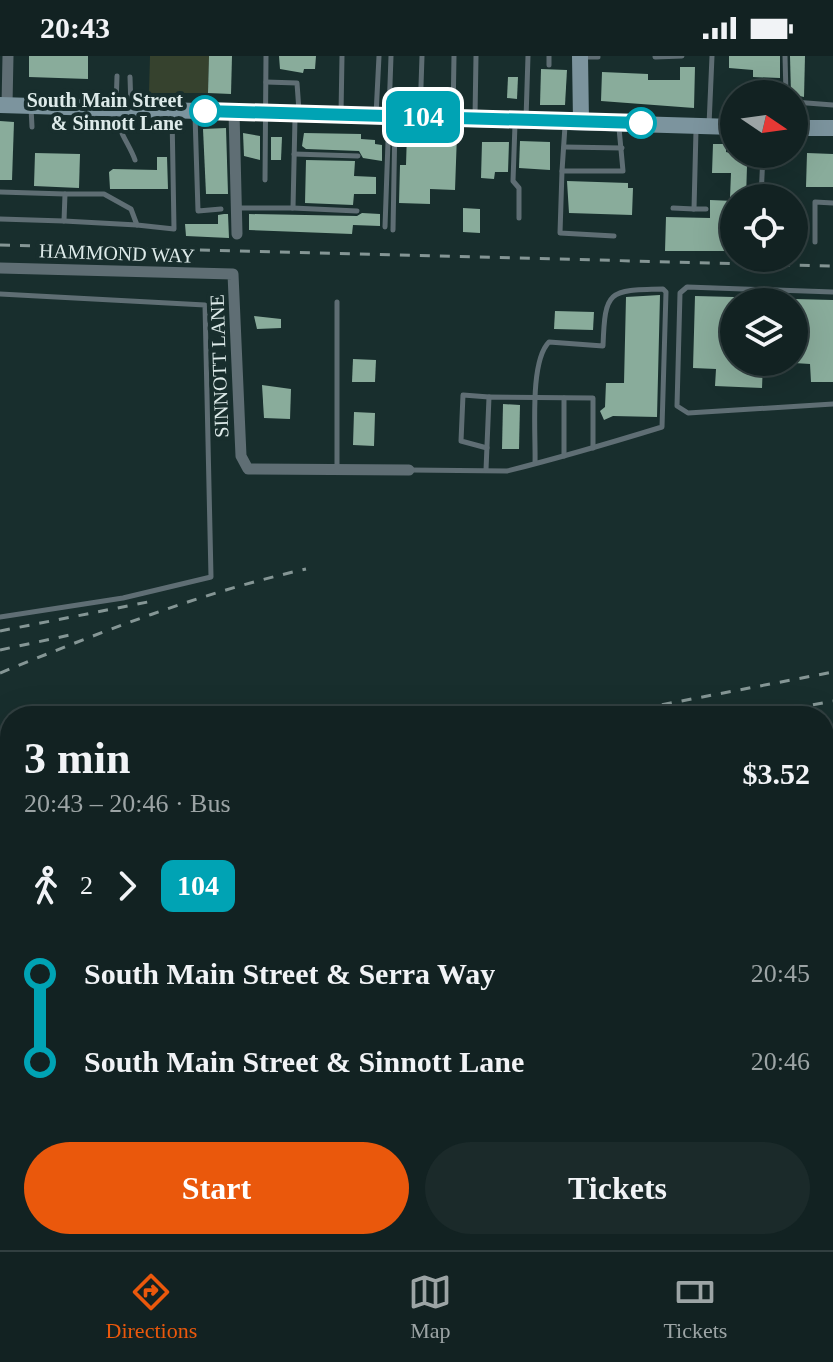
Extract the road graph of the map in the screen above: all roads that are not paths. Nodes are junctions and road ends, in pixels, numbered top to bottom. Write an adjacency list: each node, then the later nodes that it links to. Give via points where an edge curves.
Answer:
1 (8, 56): 23 (street)
2 (266, 56): 21 (lane)
3 (342, 56): 33 (lane)
4 (379, 56): 34 (lane)
5 (391, 56): 34 (lane)
6 (422, 56): 35 (lane)
7 (454, 56): 37 (lane)
8 (476, 56): 37 (lane)
9 (528, 56): 36 (lane)
10 (549, 56): 17 (lane)
11 (580, 56): 15 (lane); 38 (main road)
12 (682, 56): 16 (lane)
13 (712, 56): 41 (lane)
14 (785, 56): 20 (lane)
15 (598, 57)
16 (655, 57)
17 (549, 65)
18 (117, 76): 27 (lane)
19 (130, 77): 27 (lane)
20 (786, 80)
21 (266, 82): 31 (lane); 32 (lane, via 297,83)
22 (808, 104): 24 (lane)
23 (3, 105): 25 (main road)
24 (833, 105)
25 (31, 106): 26 (main road); 42 (lane)
26 (93, 108): 27 (main road); 43 (lane)
27 (121, 108): 28 (main road); 50 (lane, via 117,122)
28 (172, 110): 29 (main road); 66 (lane, via 174,229)
29 (195, 110): 30 (main road); 59 (lane, via 198,211)
30 (234, 112): 31 (main road); 56 (street)
31 (265, 112): 32 (main road); 52 (lane)
32 (297, 113): 33 (main road); 48 (lane)
33 (341, 115): 34 (main road)
34 (387, 116): 35 (main road); 67 (lane); 68 (lane)
35 (420, 117): 37 (main road)
36 (520, 120): 37 (main road); 38 (main road); 63 (lane, via 513,181 519,188)
37 (463, 121)
38 (573, 121): 39 (main road); 46 (lane)
39 (619, 123): 41 (main road); 47 (lane)
40 (720, 124): 41 (main road)
41 (703, 126): 60 (lane)
42 (32, 127)
43 (93, 127)
44 (808, 128): 45 (main road)
45 (833, 128)
46 (564, 147): 47 (lane); 51 (lane)
47 (622, 148): 51 (lane, via 623,171)
48 (294, 154): 49 (lane); 57 (lane)
49 (358, 156)
50 (135, 160)
51 (562, 171): 70 (lane, via 560,233)
52 (265, 180)
53 (0, 192): 54 (lane)
54 (65, 194): 65 (lane); 66 (lane, via 104,194 131,209)
55 (833, 203): 71 (lane, via 815,202)
56 (236, 208): 57 (lane); 69 (street)
57 (293, 208): 62 (lane)
58 (673, 208): 60 (lane)
59 (221, 209)
60 (694, 209): 61 (lane)
61 (706, 209)
62 (357, 211)
63 (519, 218)
64 (0, 219): 65 (lane)
65 (64, 221): 66 (lane)
66 (137, 225)
67 (385, 227)
68 (393, 230)
69 (237, 234)
70 (614, 236)
71 (815, 242)
72 (0, 268): 73 (street, HAMMOND WAY)
73 (233, 274): 85 (street, SINNOTT LANE, via 241,456 248,469)
74 (833, 292): 80 (lane, via 687,287 680,293 677,406 688,413)
75 (0, 294): 88 (lane, via 205,305 211,577 123,598)
76 (337, 302): 85 (lane)
77 (489, 397): 78 (lane); 81 (lane); 81 (lane, via 463,395 461,426 461,441)
78 (537, 397): 79 (lane); 82 (lane, via 539,362 549,342 603,346 604,308 610,299 623,289 666,292 662,427); 84 (lane)
79 (564, 398): 82 (lane, via 593,398); 83 (lane)
80 (833, 404)
81 (487, 448): 87 (lane)
82 (593, 448): 83 (lane)
83 (564, 456): 84 (lane)
84 (535, 464): 87 (lane)
85 (337, 470): 86 (street)
86 (409, 470): 87 (lane)
87 (486, 470)
88 (0, 617)

